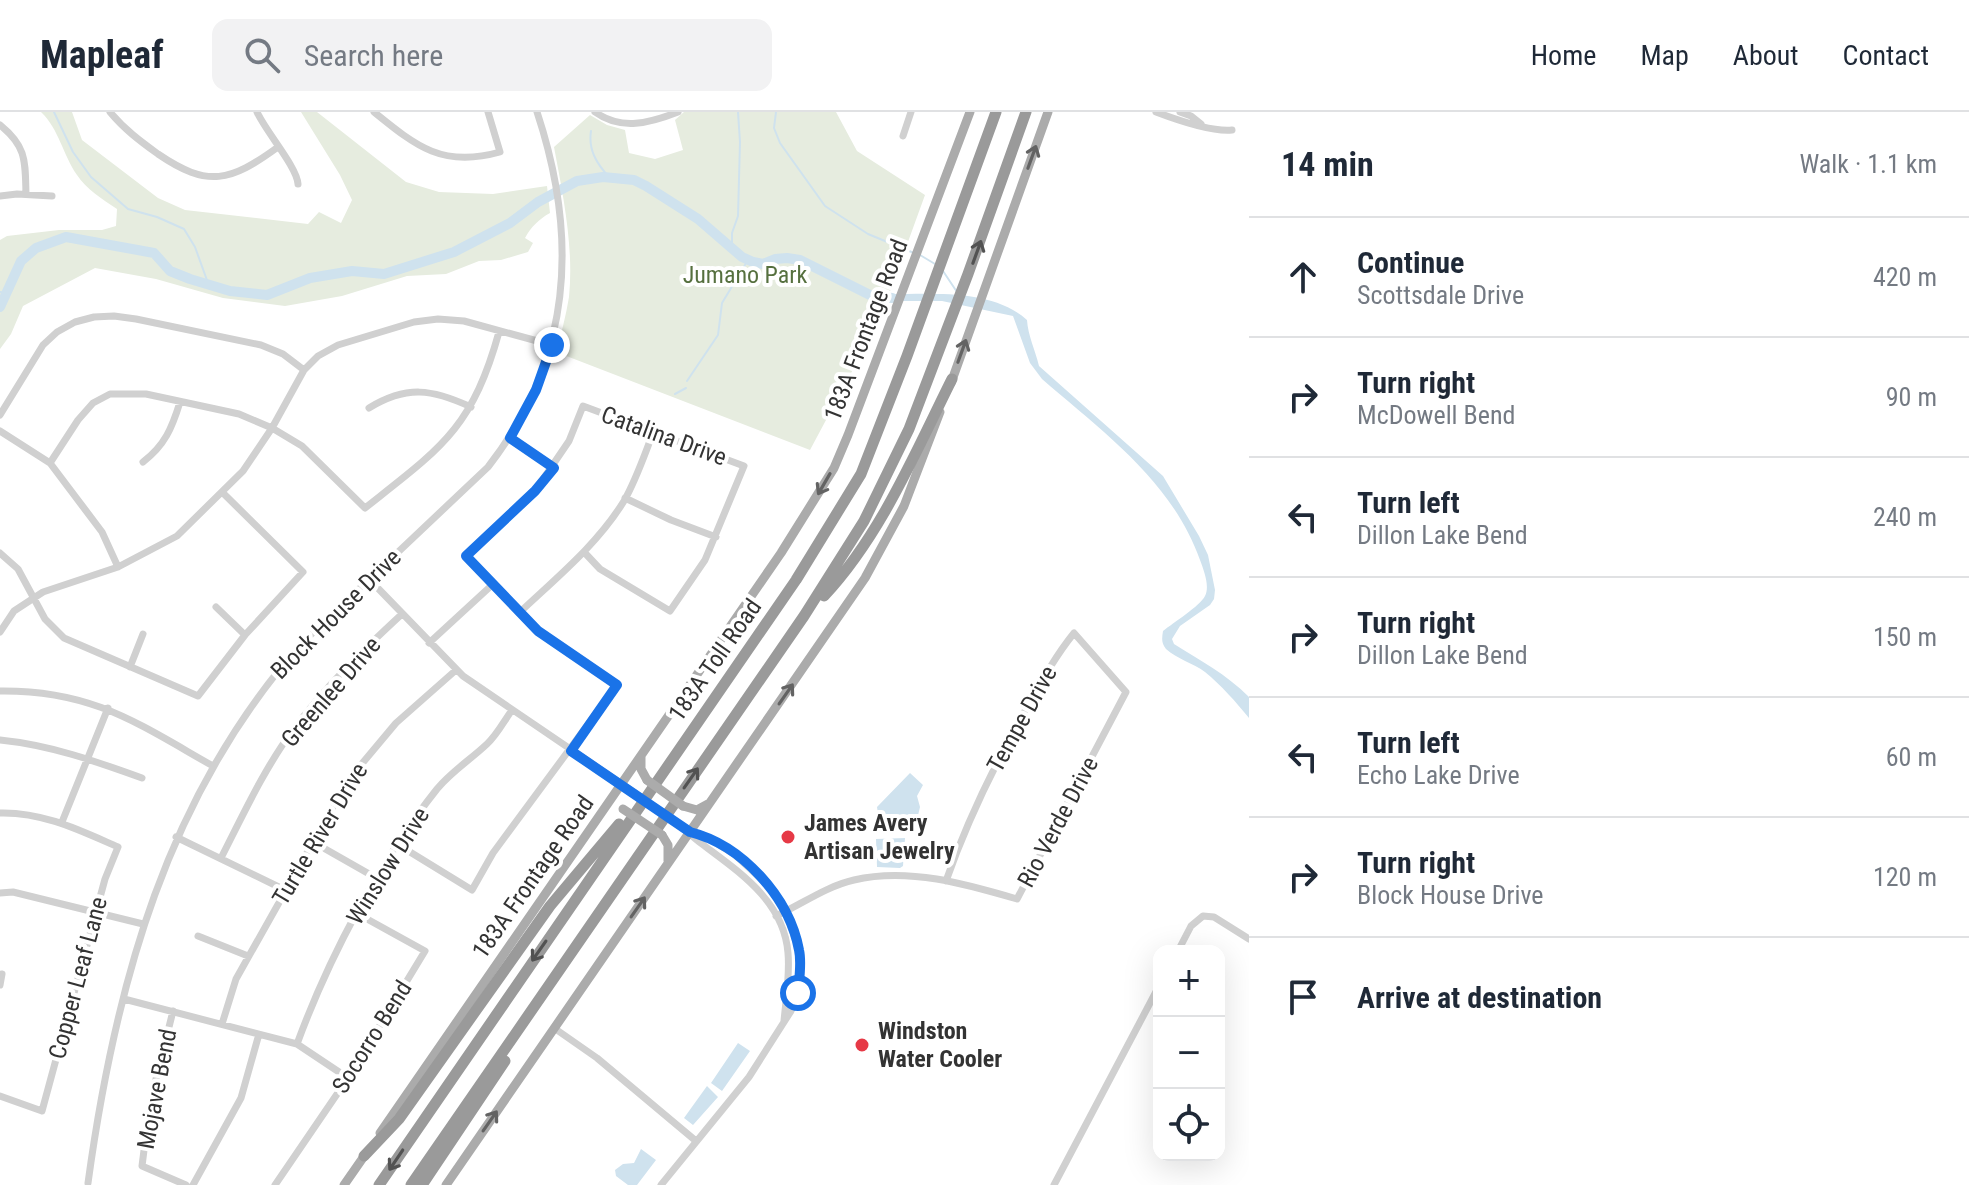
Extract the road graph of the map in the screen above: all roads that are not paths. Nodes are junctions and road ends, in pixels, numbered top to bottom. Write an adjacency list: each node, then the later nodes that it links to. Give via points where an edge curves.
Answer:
1 (110, 112): 19 (street, via 184,171 208,177 244,170)
2 (257, 112): 19 (street)
3 (374, 112): 4 (street, via 427,151 470,158 500,152)
4 (488, 112)
5 (537, 112): 25 (street, Block House Drive, via 556,185 562,243 562,291)
6 (595, 112): 7 (street, via 626,125)
7 (678, 112)
8 (911, 112): 18 (street)
9 (970, 112): 65 (main road, 183A Frontage Road, one-way to 65, via 834,468)
10 (996, 112): 68 (highway, 183A Toll Road, via 861,474 796,580)
11 (1026, 112): 52 (highway, 183A Toll Road, one-way to 11, via 864,521 909,429)
12 (1048, 112): 27 (main road, one-way to 12)
13 (1156, 112): 15 (street)
14 (1180, 112): 15 (street)
15 (1201, 124): 17 (street)
16 (0, 125): 21 (street, via 15,137 25,156)
17 (1232, 130)
18 (903, 136)
19 (278, 147): 20 (street, via 298,175)
20 (298, 184)
21 (26, 194): 22 (street); 23 (street)
22 (0, 196)
23 (52, 196)
24 (499, 332): 25 (street); 26 (street, via 464,321 414,322 338,345); 29 (street)
25 (552, 345): 35 (street, Block House Drive)
26 (304, 370): 31 (street, via 261,345 136,319 94,317 75,322 43,345); 32 (street)
27 (952, 379): 39 (highway)
28 (180, 402): 32 (street, via 239,414); 36 (street, via 169,436); 37 (street, via 146,394 110,394 78,420)
29 (471, 407): 30 (street, via 425,391); 32 (street, via 442,446 365,508 302,446)
30 (369, 408)
31 (0, 415)
32 (272, 428): 40 (street)
33 (0, 431): 37 (street)
34 (653, 433): 38 (street, Catalina Drive, via 583,406); 41 (street); 42 (street, Catalina Drive, via 744,466)
35 (510, 438): 38 (street); 46 (street, Block House Drive, via 464,491)
36 (143, 462)
37 (50, 463): 45 (street, via 102,532)
38 (554, 468): 47 (street, via 466,556)
39 (911, 475): 52 (highway, via 827,593); 71 (main road, one-way to 39, via 865,578 904,506)
40 (223, 493): 45 (street, via 177,536); 55 (street, via 303,572)
41 (625, 498): 42 (street); 43 (street)
42 (716, 537): 43 (street, via 670,611 600,569)
43 (584, 552): 50 (street)
44 (0, 553): 48 (street, via 18,569)
45 (118, 567): 48 (street)
46 (369, 579): 51 (street); 67 (street, Block House Drive, via 281,666)
47 (492, 585): 50 (street); 56 (street)
48 (33, 597): 53 (street, via 14,611); 57 (street, via 64,638)
49 (216, 607): 55 (street)
50 (519, 613): 64 (street, via 617,685)
51 (402, 614): 56 (street); 79 (street, Greenlee Drive, via 348,664 292,731)
52 (804, 616): 94 (highway, 183A Toll Road, one-way to 52)
53 (0, 632)
54 (143, 634): 57 (street)
55 (245, 635): 57 (street, via 198,696)
56 (429, 643): 58 (street)
57 (130, 667)
58 (456, 670): 62 (street); 77 (street, Turtle River Drive, via 396,723 360,766)
59 (0, 691): 61 (street, via 34,690)
60 (1126, 692): 82 (street, Rio Verde Drive, via 1017,899); 82 (street, Tempe Drive, via 1074,633 998,760)
61 (108, 708): 66 (street); 67 (street)
62 (512, 710): 64 (street); 78 (street, Winslow Drive, via 489,743 440,785)
63 (0, 740): 66 (street)
64 (571, 751): 70 (street); 78 (street, via 493,853 472,890)
65 (641, 757): 70 (main road, 183A Frontage Road); 71 (main road, bridge, via 647,780 683,806 697,810)
66 (87, 758): 69 (street); 74 (street)
67 (213, 766): 76 (street, Block House Drive)
68 (663, 772): 108 (highway, via 550,906 408,1107); 114 (highway, 183A Toll Road, one-way to 114)
69 (142, 778)
70 (621, 785): 72 (main road, 183A Frontage Road); 75 (street, bridge)
71 (712, 801): 75 (main road)
72 (602, 811): 80 (main road, bridge, via 623,809 662,835 668,845); 108 (main road, 183A Frontage Road)
73 (0, 813): 74 (street)
74 (62, 822): 85 (street, Copper Leaf Lane, via 118,847)
75 (690, 832): 80 (main road); 86 (street, via 703,835 754,870); 88 (street, via 741,872)
76 (176, 837): 79 (street); 89 (street, Block House Drive)
77 (313, 842): 81 (street); 83 (street, Turtle River Drive)
78 (397, 844): 81 (street, Winslow Drive)
79 (221, 858): 83 (street)
80 (667, 864): 102 (main road, one-way to 80)
81 (378, 879): 87 (street, Winslow Drive)
82 (946, 881): 86 (street, Rio Verde Drive, via 881,875 853,880)
83 (285, 890): 93 (street, Turtle River Drive)
84 (0, 893): 85 (street)
85 (96, 912): 89 (street); 106 (street, Copper Leaf Lane, via 42,1111)
86 (786, 912): 88 (street, Rio Verde Drive); 100 (street, via 800,953 798,993)
87 (358, 914): 104 (street, Winslow Drive, via 318,987); 105 (street, Socorro Bend, via 425,951)
88 (776, 916): 100 (street, via 788,952)
89 (143, 924): 98 (street, Block House Drive)
90 (198, 936): 93 (street)
91 (1249, 939): 92 (street, via 1206,916 1194,921)
92 (1181, 945)
93 (248, 956): 101 (street, Turtle River Drive)
94 (567, 958): 115 (highway, 183A Toll Road); 116 (highway)
95 (2, 974): 96 (street)
96 (0, 985)
97 (1153, 997): 119 (street)
98 (124, 999): 99 (street); 109 (street, Block House Drive, via 106,1070)
99 (173, 1011): 101 (street); 110 (street, Mojave Bend, via 150,1103 142,1166)
100 (784, 1022): 107 (street, via 749,1077)
101 (222, 1024): 103 (street)
102 (554, 1028): 107 (street); 117 (main road, one-way to 102)
103 (259, 1034): 104 (street); 111 (street, via 241,1098)
104 (297, 1044): 105 (street)
105 (348, 1078): 112 (street, Socorro Bend)
106 (0, 1096)
107 (696, 1141): 118 (street)
108 (364, 1156): 113 (main road, 183A Frontage Road)
109 (88, 1183)
110 (186, 1185)
111 (193, 1185)
112 (275, 1185)
113 (344, 1185)
114 (379, 1185)
115 (411, 1185)
116 (422, 1185)
117 (446, 1185)
118 (661, 1185)
119 (1054, 1185)

